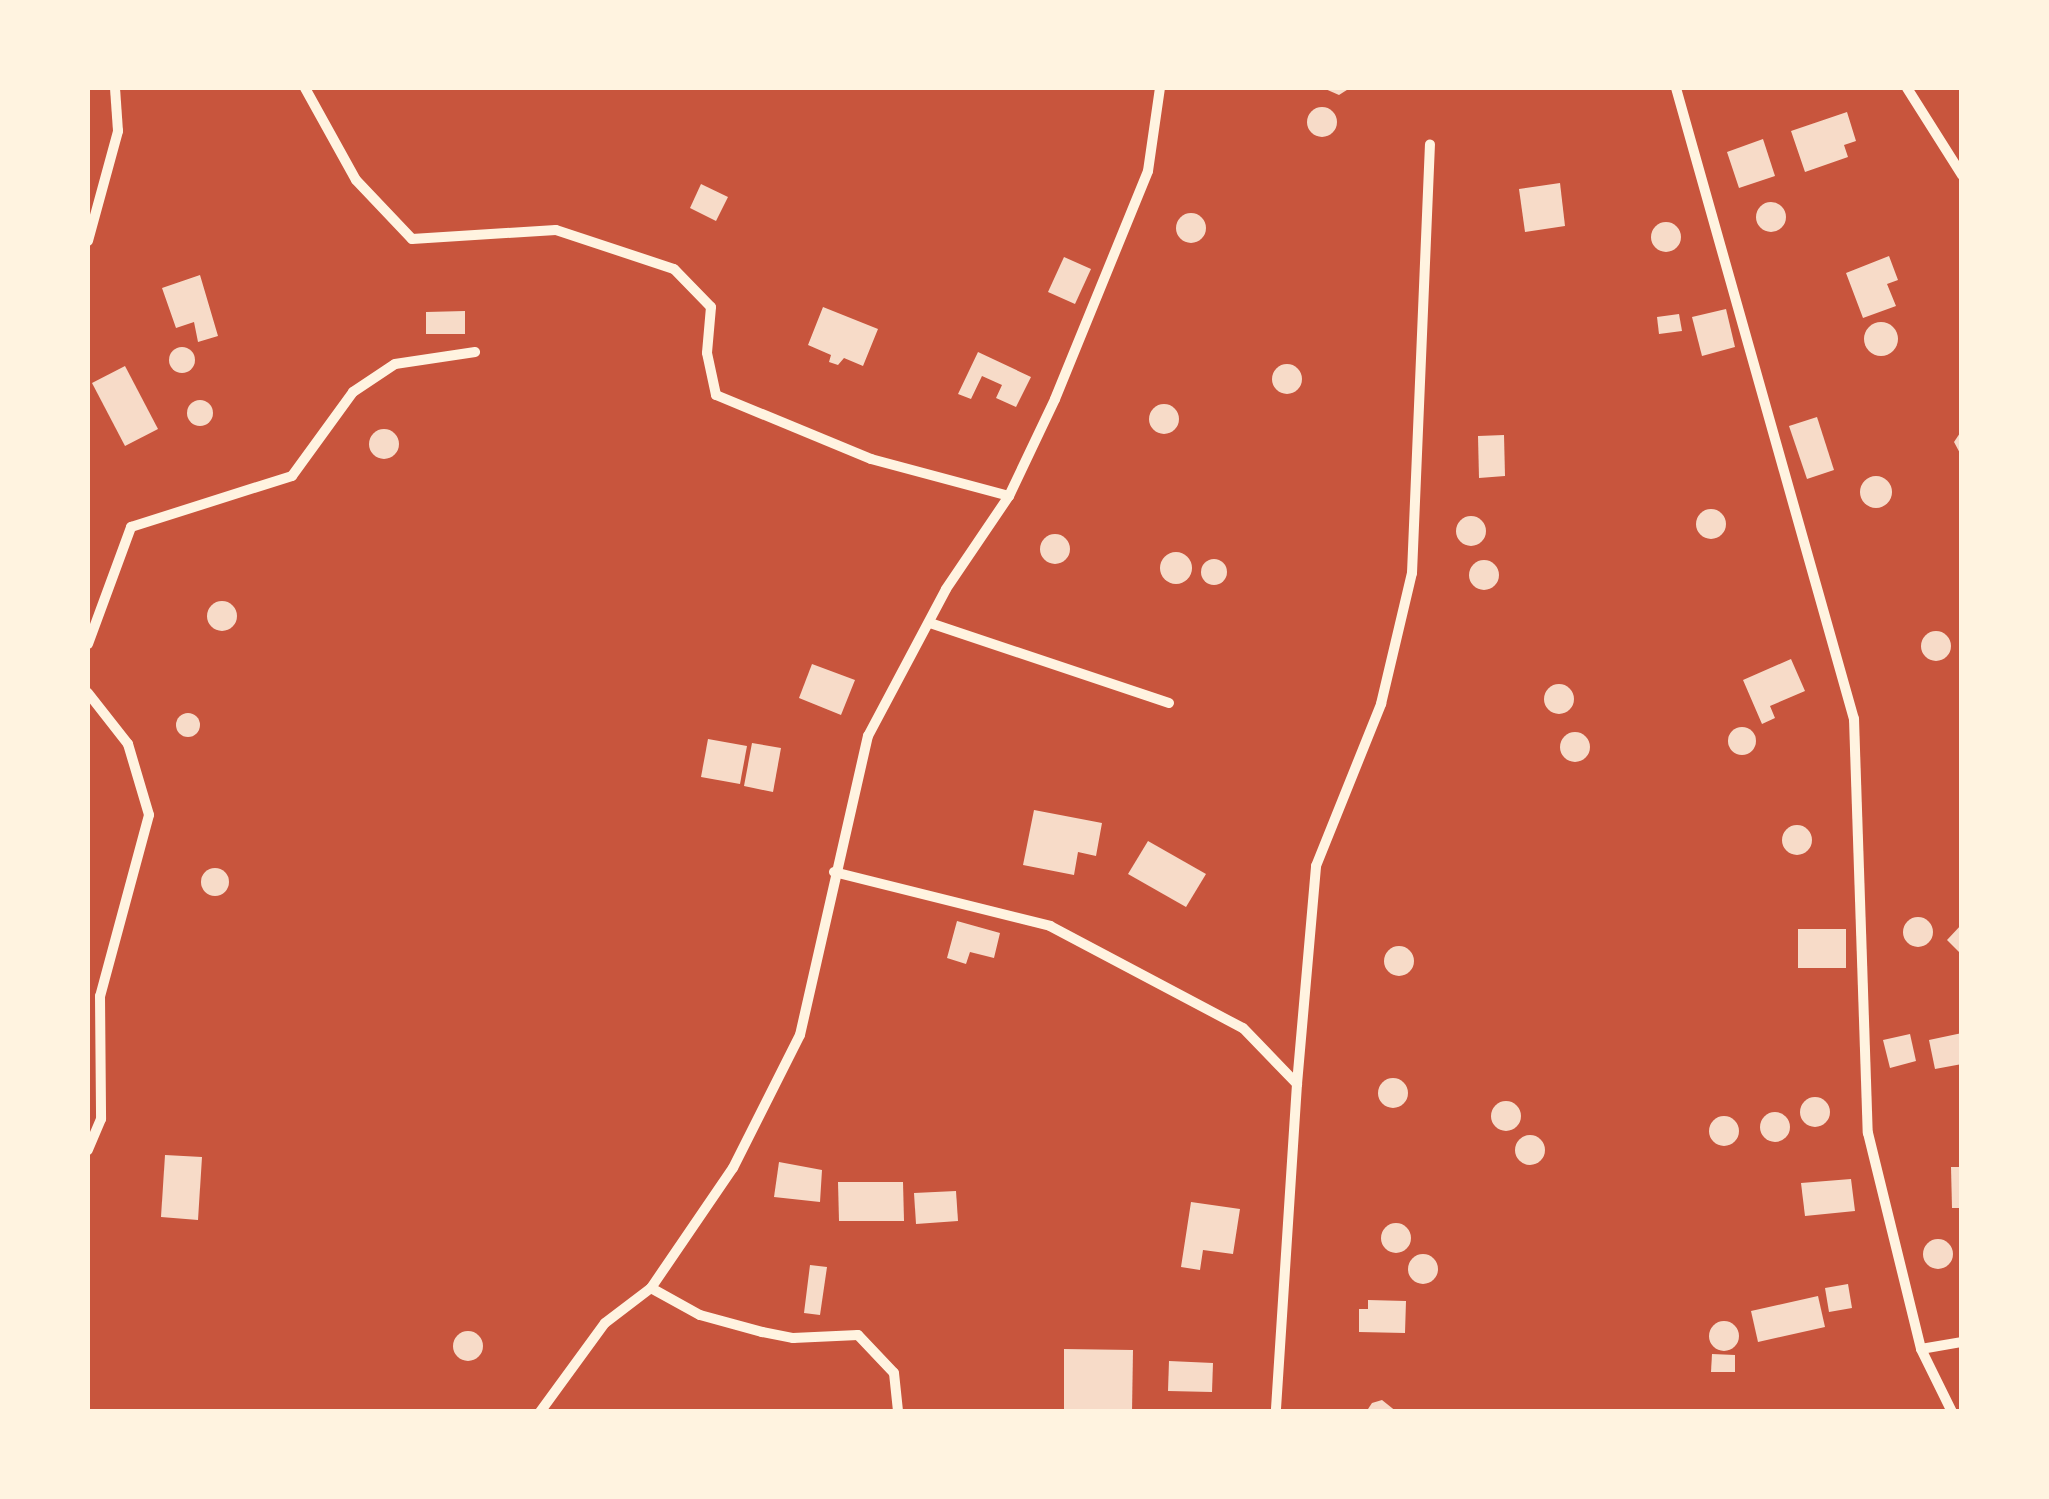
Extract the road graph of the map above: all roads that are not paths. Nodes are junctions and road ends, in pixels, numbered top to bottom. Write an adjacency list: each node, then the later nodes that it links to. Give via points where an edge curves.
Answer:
1 (115, 88): 8 (street, via 118,131)
2 (305, 88): 10 (street, via 356,180 412,239 556,230 674,269 711,307 707,352 716,395 871,459)
3 (1160, 88): 10 (street, via 1148,171 1122,246)
4 (1676, 88): 20 (street, via 1854,719 1868,1133)
5 (1906, 88): 7 (street)
6 (1430, 144): 16 (street, via 1412,573 1382,704 1316,866)
7 (1962, 175)
8 (88, 241)
9 (475, 352): 12 (street, via 395,364 353,392 292,476 132,526)
10 (1009, 496): 11 (street)
11 (930, 623): 14 (street); 15 (street, via 868,736)
12 (88, 644)
13 (88, 692): 17 (street, via 128,744 149,815 100,996 101,1120)
14 (1168, 704)
15 (834, 872): 16 (street, via 1050,926 1243,1028); 18 (street, via 800,1035 733,1168)
16 (1298, 1084): 23 (street)
17 (88, 1150)
18 (650, 1288): 21 (street, via 605,1323); 22 (street, via 700,1315 762,1332 858,1336 894,1373)
19 (1962, 1342): 20 (street)
20 (1921, 1349): 24 (street)
21 (540, 1412)
22 (898, 1412)
23 (1276, 1412)
24 (1952, 1412)

